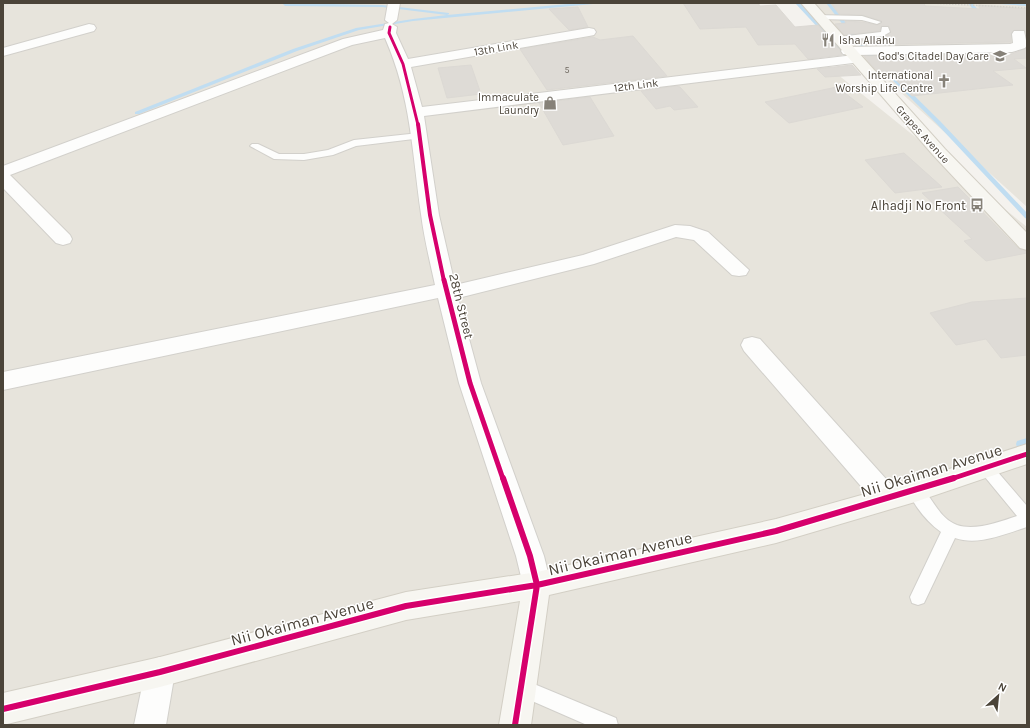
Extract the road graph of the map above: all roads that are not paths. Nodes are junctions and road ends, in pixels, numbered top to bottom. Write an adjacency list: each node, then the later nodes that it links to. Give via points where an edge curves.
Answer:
1 (394, 3): 5 (street)
2 (807, 3): 3 (street, Grapes Avenue)
3 (818, 17): 4 (lane, via 862,18); 10 (street, Grapes Avenue)
4 (877, 22)
5 (390, 26): 12 (street, 28th Street); 16 (street)
6 (90, 28): 11 (street)
7 (885, 29): 10 (lane, via 884,34)
8 (589, 32): 12 (street, 13th Link)
9 (1019, 34): 10 (street, 12th Link, via 1020,45 1012,48)
10 (847, 50): 13 (street, 12th Link); 19 (street, Grapes Avenue)
11 (3, 52)
12 (403, 64): 13 (street, 28th Street)
13 (416, 112): 14 (street, 28th Street)
14 (419, 136): 15 (lane, via 354,143 330,153 304,157 277,157); 21 (street, 28th Street, via 430,215)
15 (255, 146)
16 (3, 172)
17 (3, 178): 18 (street)
18 (63, 239)
19 (1027, 244)
20 (738, 270): 21 (street, via 701,236 675,231 587,260)
21 (447, 292): 23 (street); 30 (street, 28th Street, via 470,383 530,556)
22 (752, 344): 27 (street)
23 (3, 381)
24 (1027, 454): 25 (street, Nii Okaiman Avenue)
25 (985, 467): 26 (street, Nii Okaiman Avenue); 28 (lane)
26 (915, 491): 27 (street, Nii Okaiman Avenue); 29 (lane, via 938,521)
27 (887, 498): 30 (street, Nii Okaiman Avenue, via 776,531)
28 (1027, 519): 29 (lane, via 985,532 966,533)
29 (951, 529): 31 (lane)
30 (537, 586): 32 (street, Nii Okaiman Avenue, via 406,606); 33 (street)
31 (918, 597)
32 (160, 672): 34 (street, Nii Okaiman Avenue); 35 (street)
33 (522, 688): 36 (street); 37 (lane)
34 (3, 709)
35 (150, 725)
36 (515, 725)
37 (609, 725)

